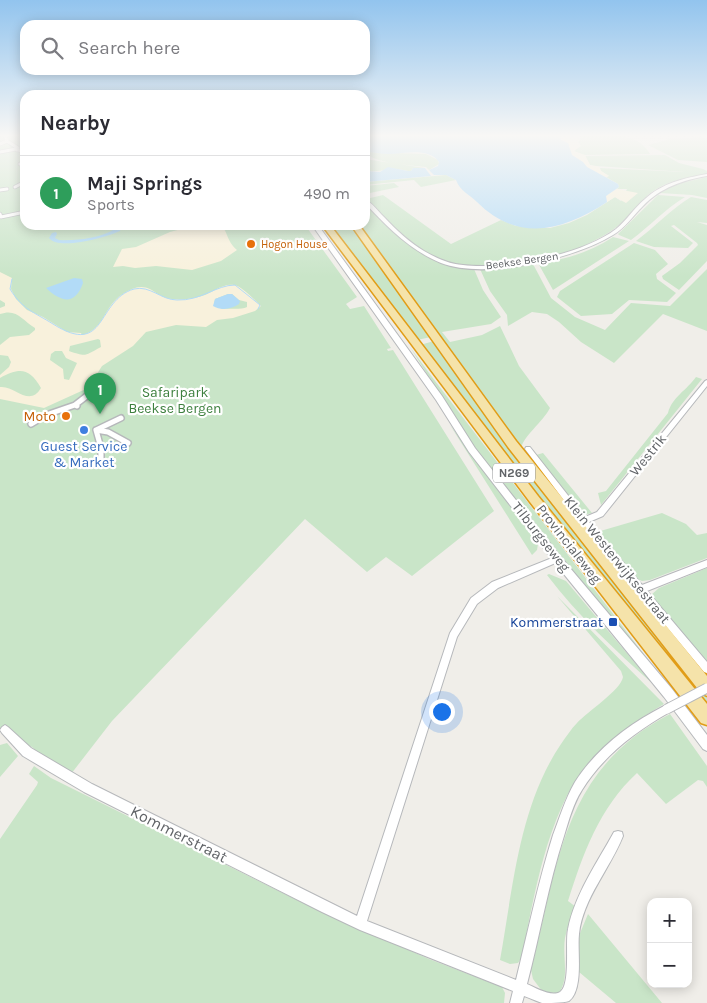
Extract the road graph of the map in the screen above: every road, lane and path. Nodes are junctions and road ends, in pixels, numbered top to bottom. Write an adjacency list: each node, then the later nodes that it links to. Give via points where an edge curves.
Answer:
1 (674, 183): 6 (street, Beekse Bergen, via 654,194 621,227 587,247 557,258 477,268 448,264 418,249)
2 (20, 184): 3 (street)
3 (15, 187)
4 (7, 189): 5 (street)
5 (0, 190)
6 (370, 206)
7 (0, 214): 8 (street, via 5,218)
8 (20, 214)
9 (319, 230): 21 (street, Tilburgseweg, via 439,398 472,450)
10 (330, 230): 26 (highway, Provincialeweg / N269, via 534,499)
11 (359, 230): 25 (highway, Provincialeweg / N269, via 512,444)
12 (707, 382): 20 (street, Westrik, via 600,514)
13 (111, 384): 15 (street, via 88,395 76,406 40,416)
14 (121, 418): 16 (street)
15 (31, 424)
16 (96, 430): 17 (street, via 108,432); 19 (street)
17 (128, 443)
18 (528, 449): 20 (street, Klein Westerwijksestraat)
19 (101, 460)
20 (584, 521): 23 (street, Klein Westerwijksestraat)
21 (557, 559): 28 (street, Tilburgseweg); 30 (street, via 495,585 474,601 453,636)
22 (707, 563): 23 (street)
23 (640, 589): 24 (street, Klein Westerwijksestraat)
24 (707, 669)
25 (707, 688): 31 (street, bridge, via 647,720 616,745 592,768 571,799 548,866)
26 (707, 717)
27 (5, 730): 30 (street, Kommerstraat, via 27,752 88,788)
28 (707, 744)
29 (618, 836): 31 (street, Kommerstraat, via 573,928 569,992 562,998 551,1000)
30 (360, 924): 31 (street, Kommerstraat)
31 (521, 987): 32 (street)
32 (516, 1003)

